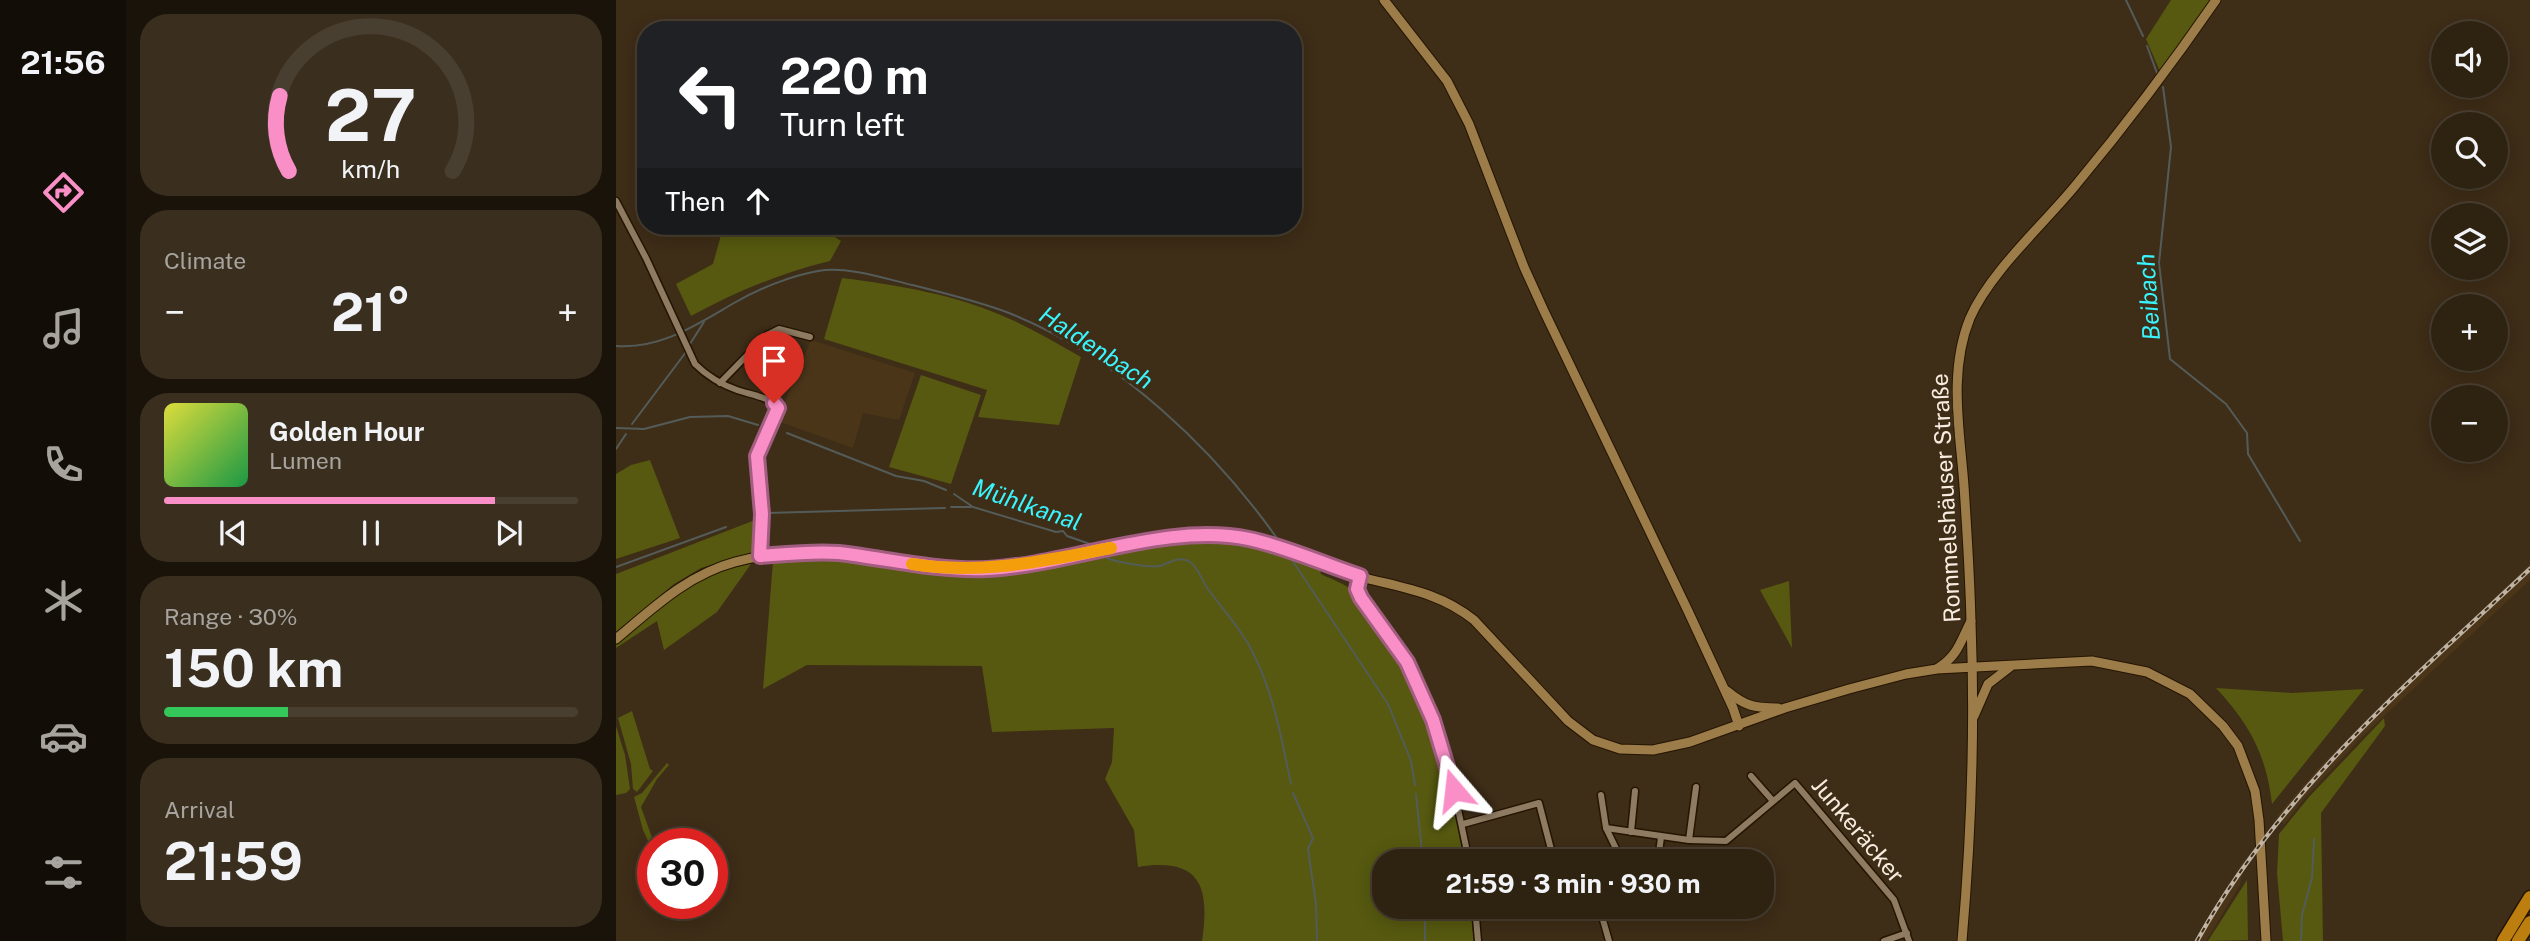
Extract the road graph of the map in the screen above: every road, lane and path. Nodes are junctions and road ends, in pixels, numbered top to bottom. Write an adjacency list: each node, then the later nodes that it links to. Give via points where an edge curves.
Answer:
1 (1384, 0): 13 (main road, via 1447,81 1469,124 1544,311)
2 (2216, 0): 8 (main road, Rommelshäuser Straße, via 2081,179 1994,279 1964,335 1957,404)
3 (616, 201): 5 (street, via 695,364)
4 (810, 337): 5 (street, via 779,329)
5 (720, 383): 6 (street, via 766,398 778,408 757,456)
6 (760, 556): 7 (main road, via 837,553 939,568 987,569 1204,536 1248,539); 9 (main road, via 711,569 693,579)
7 (1360, 576): 16 (main road, via 1439,597 1457,607 1568,721 1605,745 1653,750); 22 (street, via 1357,589 1361,598 1407,662 1433,720)
8 (1971, 620): 11 (main road, Rommelshäuser Straße); 12 (main road, via 1959,649)
9 (616, 639)
10 (2011, 666): 11 (main road); 15 (main road, via 1988,684); 40 (main road, via 2092,662 2147,672 2189,694 2224,726 2238,746 2255,791)
11 (1972, 667): 12 (main road); 15 (main road, Rommelshäuser Straße)
12 (1937, 669): 14 (main road)
13 (1723, 688): 14 (main road, via 1755,708); 16 (main road)
14 (1785, 708): 16 (main road)
15 (1971, 724): 39 (main road, Rommelshäuser Straße)
16 (1739, 726)
17 (1751, 776): 21 (street)
18 (1696, 787): 26 (street)
19 (1635, 791): 24 (street)
20 (1601, 795): 23 (street)
21 (1773, 801): 26 (street, Junkeräcker, via 1726,841); 35 (street, Junkeräcker, via 1795,783 1888,892)
22 (1463, 824): 27 (street); 28 (street, via 1539,803)
23 (1606, 828): 24 (street, Junkeräcker); 29 (street)
24 (1631, 832): 25 (street, Junkeräcker)
25 (1661, 837): 26 (street, Junkeräcker); 30 (street)
26 (1689, 840)
27 (1467, 849)
28 (1551, 849)
29 (1616, 849)
30 (1660, 849)
31 (2530, 897): 41 (highway)
32 (1476, 919): 36 (street)
33 (1603, 920): 37 (street)
34 (2530, 922): 42 (highway)
35 (1908, 937): 38 (street)
36 (1478, 941)
37 (1609, 941)
38 (1884, 941)
39 (1962, 941)
40 (2266, 941)
41 (2503, 941)
42 (2518, 941)

